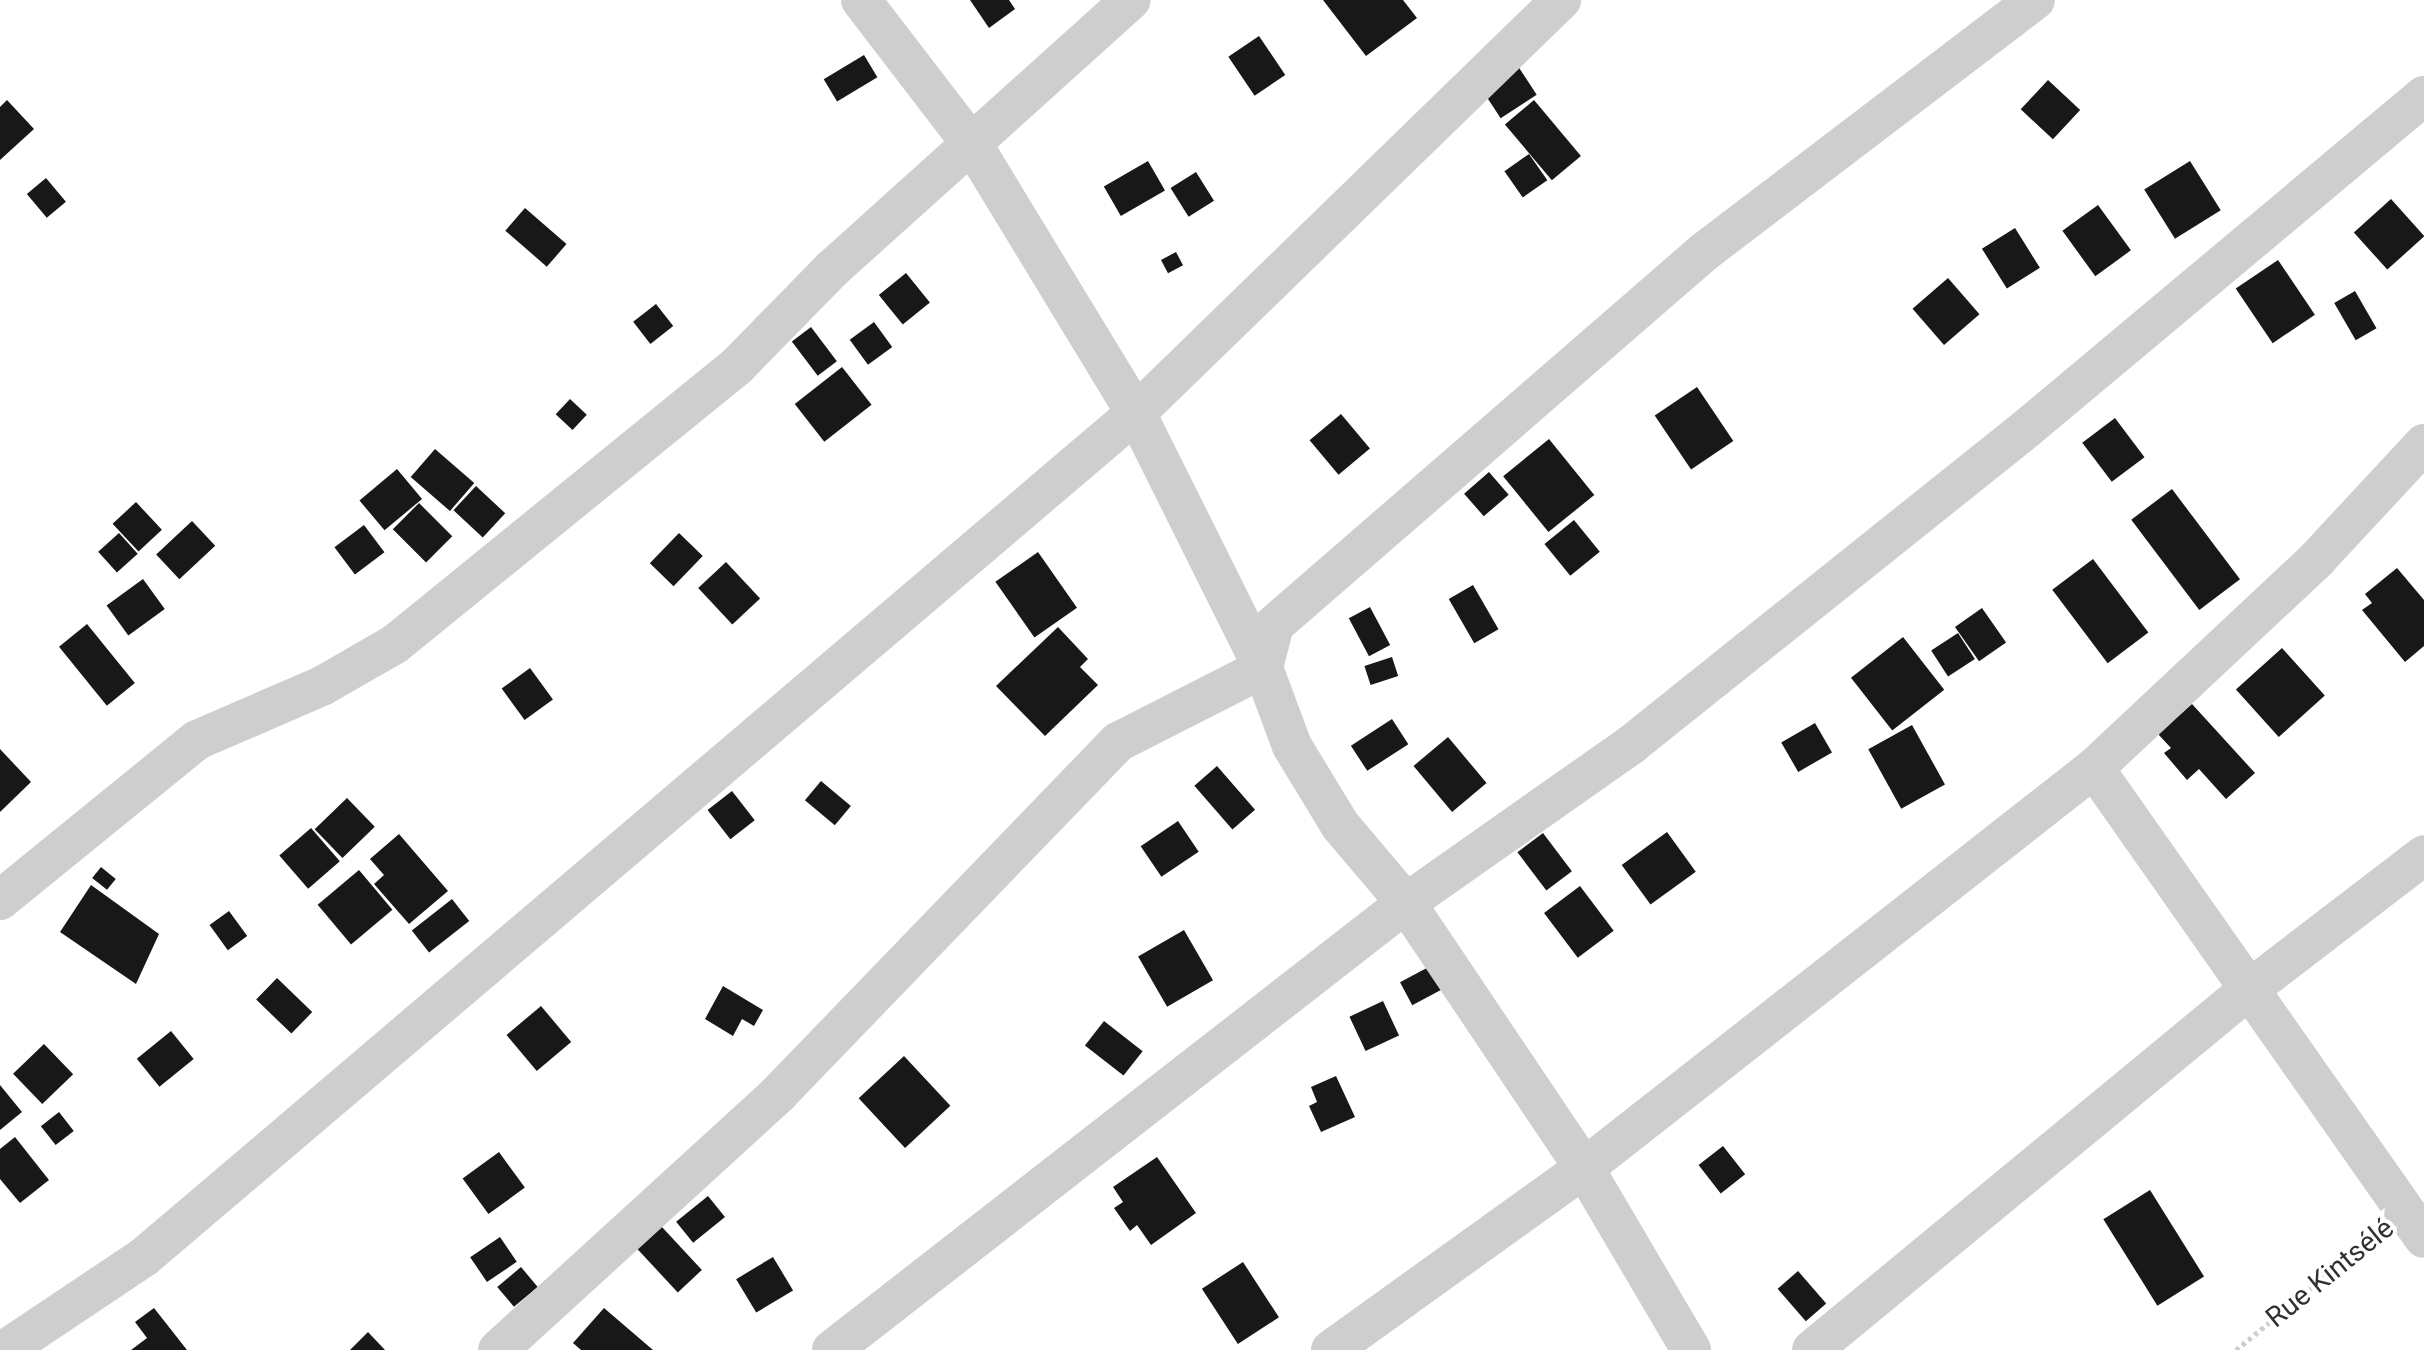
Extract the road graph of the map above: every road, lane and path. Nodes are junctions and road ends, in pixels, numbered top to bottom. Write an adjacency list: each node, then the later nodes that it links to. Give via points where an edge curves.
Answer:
1 (861, 0): 6 (street)
2 (1131, 0): 6 (street)
3 (1561, 0): 7 (street)
4 (2035, 0): 9 (street, via 1704,252 1274,625)
5 (2424, 96): 13 (street, via 2026,429 1644,734)
6 (974, 147): 7 (street); 12 (street, via 832,269 737,366 395,644 322,686 197,740)
7 (1136, 413): 9 (street); 18 (street, via 144,1257)
8 (2424, 444): 10 (street, via 2317,559)
9 (1263, 668): 13 (street, via 1292,746 1340,825); 19 (street, via 1118,742 779,1093)
10 (2094, 768): 14 (street); 15 (street)
11 (2424, 855): 14 (street)
12 (0, 900)
13 (1406, 903): 15 (street); 17 (street)
14 (2247, 991): 16 (street); 22 (street)
15 (1584, 1168): 20 (street); 21 (street)
16 (2417, 1215): 23 (path, Rue Kintsélé)
17 (846, 1346)
18 (5, 1350)
19 (498, 1350)
20 (1331, 1350)
21 (1691, 1350)
22 (1812, 1350)
23 (2236, 1350)

